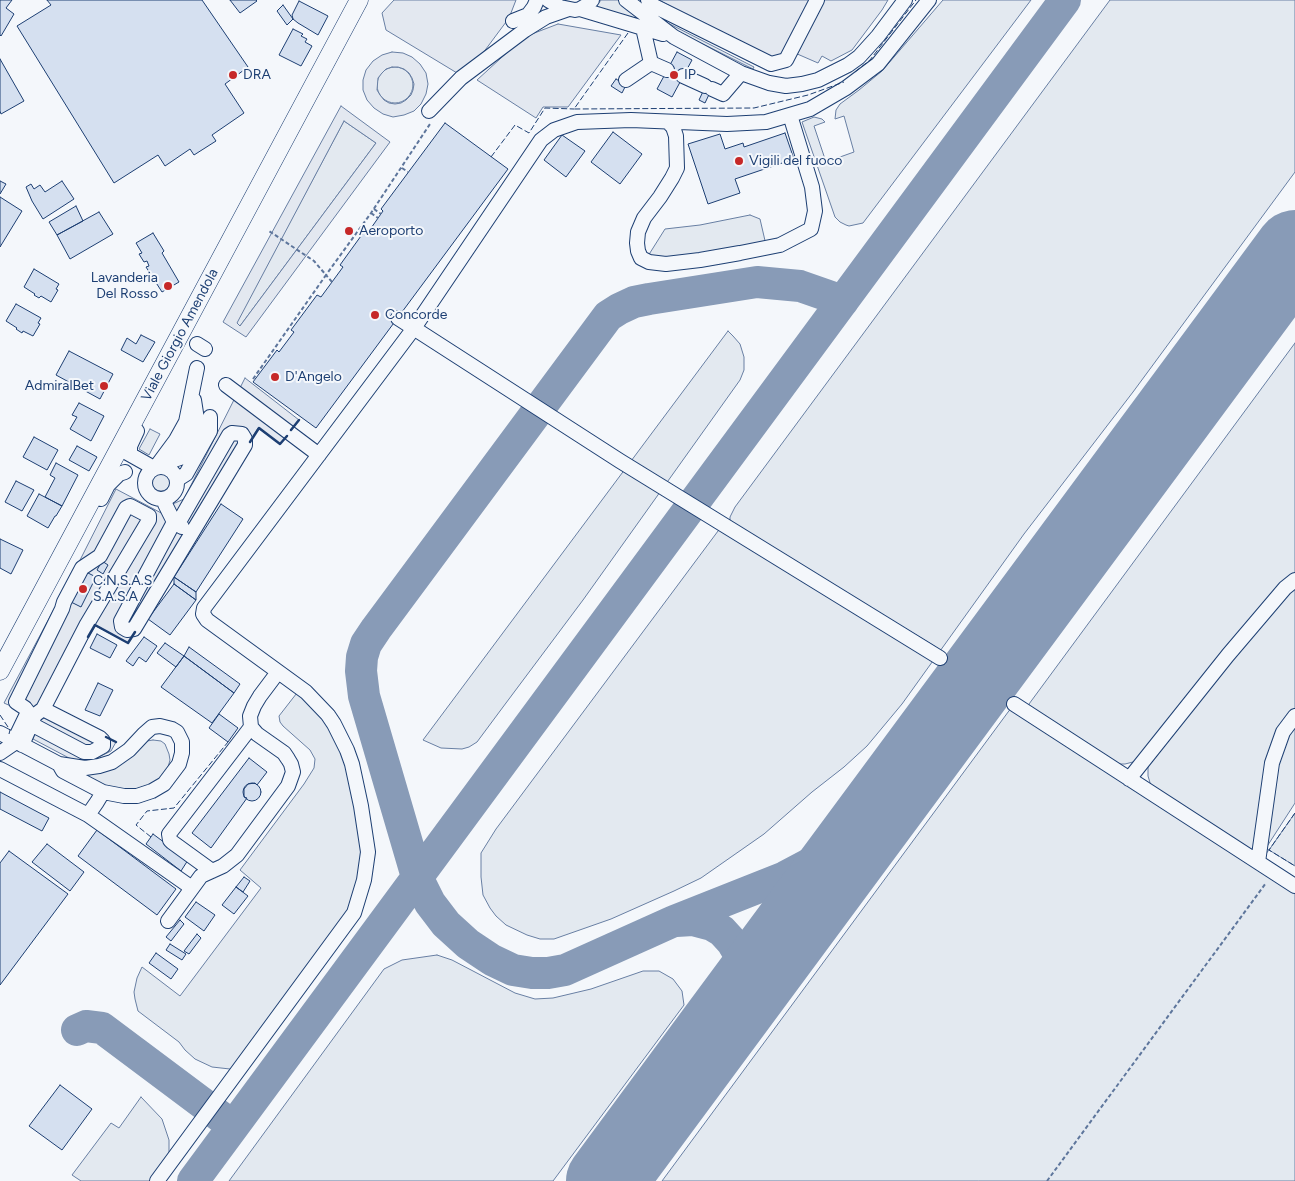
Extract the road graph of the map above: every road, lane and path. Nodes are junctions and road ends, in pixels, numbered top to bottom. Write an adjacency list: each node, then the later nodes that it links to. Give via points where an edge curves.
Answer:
1 (359, 0): 12 (main road, Viale Giorgio Amendola)
2 (369, 0): 12 (street)
3 (537, 0): 13 (street, via 528,15)
4 (548, 0): 11 (street, via 560,7)
5 (592, 0): 11 (street)
6 (626, 0): 15 (street)
7 (648, 0): 8 (street, via 652,5 771,64 786,60)
8 (817, 0)
9 (929, 0): 22 (street, via 878,64 846,88)
10 (901, 3): 18 (street, via 859,57 818,80 786,86 769,84)
11 (574, 9): 14 (street); 21 (street, via 546,17 484,60 461,78)
12 (349, 19): 43 (main road, Viale Giorgio Amendola, via 161,370)
13 (513, 21)
14 (644, 28): 15 (street); 16 (street)
15 (674, 37): 18 (street)
16 (651, 63): 17 (street); 20 (street)
17 (668, 70)
18 (741, 73): 19 (street, via 723,94)
19 (683, 76)
20 (626, 80)
21 (431, 115): 24 (path)
22 (790, 115): 23 (street, via 766,122); 23 (street, via 812,187 815,211 811,228 780,245 666,264 642,258 637,243 644,218 677,168 676,136)
23 (669, 122): 34 (street, via 577,122 554,130 541,140)
24 (402, 167): 25 (path); 26 (path)
25 (408, 172)
26 (374, 209): 27 (path); 28 (path)
27 (371, 213): 29 (path); 31 (path)
28 (381, 214)
29 (378, 218)
30 (269, 232): 31 (path, via 314,262)
31 (326, 275): 32 (path); 35 (path)
32 (332, 282)
33 (398, 318): 34 (street)
34 (414, 328): 44 (street); 53 (street, via 628,466)
35 (280, 341): 36 (path); 37 (path)
36 (284, 344)
37 (276, 346): 38 (path); 40 (path)
38 (281, 349)
39 (197, 368): 45 (street, via 192,389 192,425 177,453)
40 (253, 379)
41 (226, 385): 44 (street)
42 (210, 424): 47 (street)
43 (124, 451): 45 (street); 46 (main road, Viale Giorgio Amendola)
44 (319, 455): 55 (street, via 204,608 207,620)
45 (159, 466): 47 (street, via 171,470); 48 (street, via 148,473)
46 (118, 468): 48 (street); 54 (main road, Viale Giorgio Amendola, via 78,526)
47 (180, 479): 49 (street)
48 (145, 482): 49 (street, via 150,494)
49 (167, 498): 50 (street, via 165,504)
50 (174, 522): 51 (street); 51 (street, via 180,520 229,435 242,434 246,439 245,446); 51 (street, via 121,621 127,630 134,629)
51 (192, 532)
52 (1295, 580): 66 (street, via 1284,588)
53 (940, 658)
54 (0, 671)
55 (278, 672): 60 (street, via 254,706 250,716); 75 (street, via 306,692 328,715 347,750 368,852 364,880 354,913)
56 (1014, 704): 66 (street)
57 (43, 709): 59 (street); 59 (street, via 100,738 103,746 84,752); 62 (street, via 87,624 149,520 149,516 130,506 100,556 82,568 16,702 28,712)
58 (1295, 716): 69 (street, via 1283,732 1272,763)
59 (31, 724): 62 (street)
60 (251, 727): 70 (street, via 170,834 172,842); 70 (street, via 284,752 293,772 288,786 237,855)
61 (0, 733): 62 (street)
62 (18, 743): 63 (street); 64 (street)
63 (0, 753)
64 (59, 764): 67 (street, via 63,771); 67 (street, via 85,768 98,766 112,762 130,750 152,727 166,726 176,732 182,742 182,752 179,764 164,784 137,796)
65 (0, 769): 68 (street)
66 (1129, 779): 69 (street)
67 (103, 792): 68 (street)
68 (88, 815): 73 (street)
69 (1258, 862): 71 (street)
70 (212, 871): 73 (street, via 201,876)
71 (1274, 872): 72 (street); 76 (path)
72 (1295, 886)
73 (192, 888): 74 (street)
74 (168, 922)
75 (158, 1181)
76 (1048, 1181)

